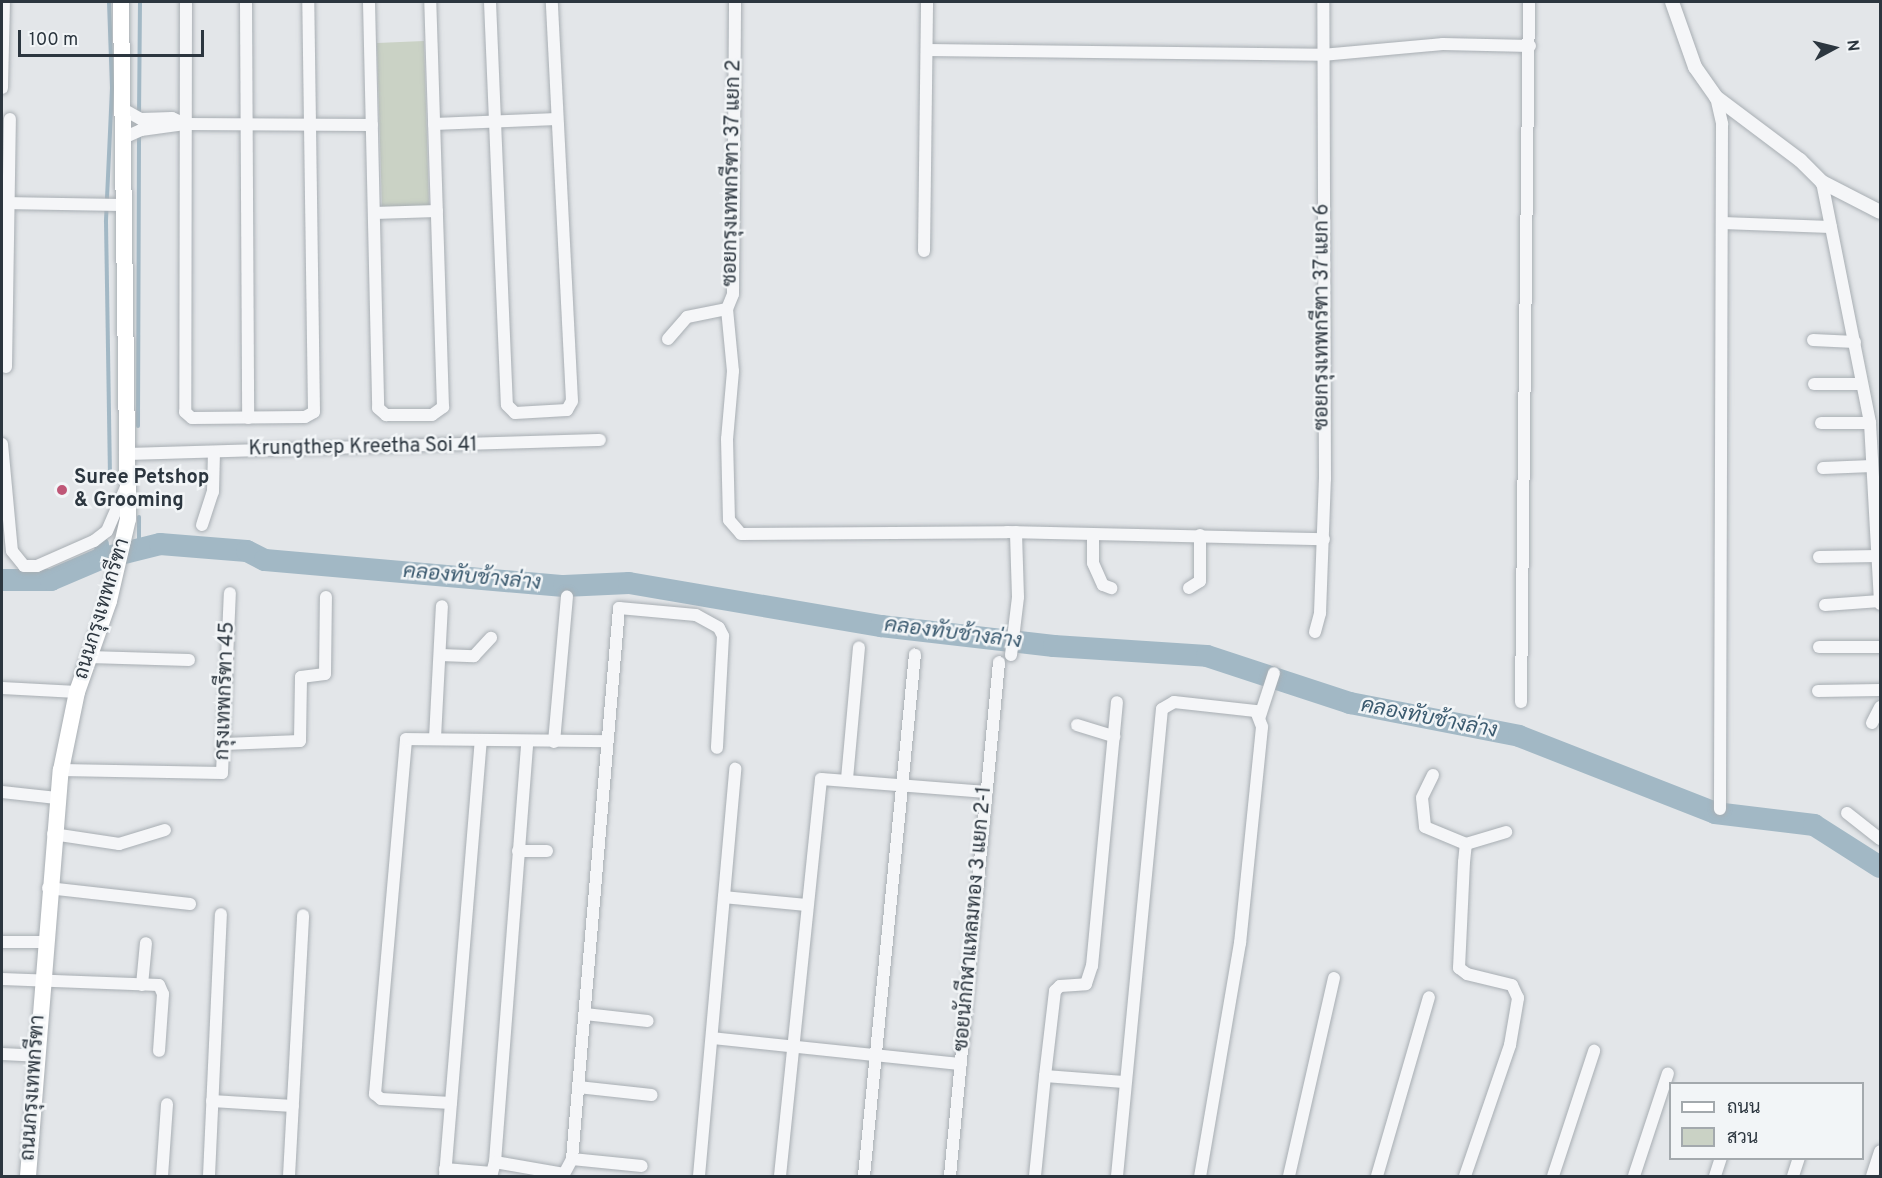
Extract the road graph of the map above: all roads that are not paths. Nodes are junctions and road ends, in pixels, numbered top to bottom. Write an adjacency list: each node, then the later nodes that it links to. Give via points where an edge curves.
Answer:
1 (4, 2): 18 (street)
2 (121, 2): 20 (main road, ถนนกรุงเทพกรีฑา)
3 (186, 2): 24 (street)
4 (246, 2): 25 (street)
5 (308, 2): 26 (street)
6 (369, 2): 28 (street)
7 (430, 2): 27 (street)
8 (490, 2): 23 (street)
9 (552, 2): 22 (street)
10 (735, 2): 39 (street, ซอยกรุงเทพกรีฑา 37 แยก 2, via 733,294)
11 (927, 2): 16 (street)
12 (1323, 2): 17 (street, ซอยกรุงเทพกรีฑา 37 แยก 6)
13 (1529, 2): 15 (street)
14 (1672, 2): 19 (street, via 1695,66)
15 (1530, 46): 17 (street, via 1443,45); 88 (street)
16 (927, 50): 17 (street); 38 (street)
17 (1322, 55): 60 (street, ซอยกรุงเทพกรีฑา 37 แยก 6)
18 (2, 88)
19 (1716, 97): 30 (street, via 1800,160); 36 (street, via 1722,124)
20 (121, 108): 24 (street, via 141,118 172,118); 29 (main road, ถนนกรุงเทพกรีฑา)
21 (10, 119): 31 (street)
22 (557, 119): 23 (street); 23 (street, via 572,401 567,410 559,412 515,413 507,405)
23 (495, 122): 27 (street)
24 (185, 124): 25 (street); 29 (street, via 141,130); 46 (street, via 185,412 192,418)
25 (247, 124): 26 (street); 46 (street)
26 (309, 124): 28 (street); 46 (street, via 315,407 305,417)
27 (434, 124): 33 (street)
28 (372, 125): 35 (street)
29 (121, 139): 32 (main road, ถนนกรุงเทพกรีฑา)
30 (1822, 182): 34 (street); 37 (street)
31 (5, 203): 32 (street); 43 (street)
32 (117, 205): 52 (main road, ถนนกรุงเทพกรีฑา)
33 (437, 211): 35 (street); 35 (street, via 443,407 432,415 386,416 378,408)
34 (1881, 212)
35 (374, 213)
36 (1722, 222): 37 (street); 109 (street)
37 (1831, 227): 42 (street)
38 (924, 251)
39 (727, 309): 40 (street, ซอยกรุงเทพกรีฑา 37 แยก 2, via 687,317); 57 (street, via 733,371 727,439 733,530 741,534)
40 (668, 339)
41 (1813, 340): 42 (street)
42 (1855, 342): 45 (street)
43 (6, 367)
44 (1814, 384): 45 (street)
45 (1860, 384): 48 (street)
46 (248, 417)
47 (1821, 423): 48 (street)
48 (1870, 423): 53 (street)
49 (600, 440): 51 (street, Krungthep Kreetha Soi 41)
50 (2, 444): 55 (street, via 12,551 24,566 37,566 94,541 107,531)
51 (214, 452): 52 (street, Krungthep Kreetha Soi 41); 56 (street, via 213,492)
52 (125, 454): 55 (main road, ถนนกรุงเทพกรีฑา)
53 (1872, 466): 54 (street); 61 (street)
54 (1823, 468)
55 (127, 485): 79 (main road, ถนนกรุงเทพกรีฑา, via 127,534)
56 (202, 525)
57 (1016, 532): 58 (street); 73 (street, via 1018,597)
58 (1093, 534): 59 (street); 63 (street, via 1093,563 1103,585)
59 (1200, 535): 60 (street); 64 (street, via 1200,581)
60 (1324, 539): 71 (street, ซอยกรุงเทพกรีฑา 37 แยก 6)
61 (1878, 556): 62 (street); 68 (street)
62 (1819, 557)
63 (1111, 588)
64 (1189, 588)
65 (230, 593): 98 (street, กรุงเทพกรีฑา 45)
66 (326, 597): 98 (street, via 325,674 301,677 300,741)
67 (567, 597): 97 (street)
68 (1880, 602): 70 (street)
69 (442, 606): 78 (street)
70 (1825, 606)
71 (1315, 632)
72 (491, 638): 78 (street, via 474,656)
73 (1012, 647)
74 (1819, 647): 75 (street)
75 (1881, 647)
76 (859, 648): 104 (street)
77 (915, 654): 105 (street)
78 (440, 655): 94 (street)
79 (89, 657): 80 (street); 86 (main road, ถนนกรุงเทพกรีฑา)
80 (189, 660)
81 (999, 662): 107 (street, ซอยนักกีฬาแหลมทอง 3 แยก 2-1)
82 (1274, 673): 90 (street)
83 (2, 688): 86 (street)
84 (1881, 690): 85 (street)
85 (1818, 691)
86 (77, 692): 102 (main road, ถนนกรุงเทพกรีฑา)
87 (1117, 702): 93 (street)
88 (1521, 702)
89 (1881, 707): 91 (street)
90 (1260, 716): 144 (street, via 1256,711 1174,702 1162,709); 169 (street, via 1244,914)
91 (1872, 723)
92 (1077, 725): 93 (street)
93 (1114, 736): 143 (street, via 1090,974 1083,986 1060,986 1055,990)
94 (435, 738): 95 (street); 148 (street, via 410,738 403,746 374,1089 381,1099)
95 (481, 741): 99 (street); 148 (street)
96 (607, 741): 97 (street); 100 (street, via 617,613 623,606 696,615 719,628 723,636); 132 (street)
97 (554, 742): 99 (street)
98 (224, 744): 102 (street, กรุงเทพกรีฑา 45, via 223,769 216,775)
99 (527, 744): 116 (street)
100 (717, 748)
101 (735, 769): 119 (street)
102 (61, 770): 108 (main road, ถนนกรุงเทพกรีฑา)
103 (1433, 775): 115 (street, via 1422,798 1425,827)
104 (847, 779): 105 (street); 121 (street, via 820,780 817,787)
105 (904, 783): 107 (street); 139 (street)
106 (2, 792): 108 (street)
107 (986, 792): 141 (street, ซอยนักกีฬาแหลมทอง 3 แยก 2-1)
108 (57, 798): 113 (main road, ถนนกรุงเทพกรีฑา)
109 (1720, 809)
110 (1847, 813): 114 (street)
111 (165, 830): 113 (street, via 119,844)
112 (1506, 832): 115 (street)
113 (53, 834): 118 (main road, ถนนกรุงเทพกรีฑา)
114 (1881, 838)
115 (1466, 844): 172 (street, via 1459,968 1512,985 1518,998 1512,1037)
116 (518, 851): 117 (street); 156 (street)
117 (547, 851)
118 (48, 888): 120 (street); 125 (main road, ถนนกรุงเทพกรีฑา)
119 (724, 897): 121 (street); 134 (street)
120 (190, 904)
121 (806, 905): 135 (street)
122 (221, 914): 147 (street)
123 (303, 915): 150 (street)
124 (2, 942): 125 (street)
125 (44, 942): 129 (main road, ถนนกรุงเทพกรีฑา)
126 (146, 943): 130 (street)
127 (1334, 978): 170 (street)
128 (2, 979): 129 (street)
129 (41, 982): 130 (street); 140 (main road, ถนนกรุงเทพกรีฑา)
130 (142, 985): 136 (street, via 162,988)
131 (1428, 997): 171 (street)
132 (585, 1014): 133 (street); 145 (street)
133 (648, 1021)
134 (712, 1038): 135 (street); 163 (street)
135 (793, 1047): 139 (street); 164 (street)
136 (159, 1051)
137 (1594, 1051): 173 (street)
138 (2, 1054): 140 (street)
139 (876, 1055): 141 (street); 165 (street)
140 (37, 1056): 159 (main road, ถนนกรุงเทพกรีฑา)
141 (961, 1064): 166 (street, ซอยนักกีฬาแหลมทอง 3 แยก 2-1)
142 (1668, 1073): 174 (street)
143 (1045, 1076): 144 (street); 167 (street)
144 (1124, 1082): 168 (street)
145 (578, 1087): 146 (street); 152 (street)
146 (652, 1095)
147 (212, 1101): 150 (street); 161 (street)
148 (451, 1103): 157 (street)
149 (167, 1104): 160 (street)
150 (293, 1106): 162 (street)
151 (1881, 1151): 177 (street)
152 (572, 1159): 155 (street); 158 (street)
153 (1720, 1160): 175 (street)
154 (1798, 1160): 176 (street)
155 (642, 1166)
156 (492, 1171): 157 (street); 158 (street)
157 (445, 1173)
158 (563, 1175)
159 (28, 1176)
160 (162, 1176)
161 (209, 1176)
162 (289, 1176)
163 (699, 1176)
164 (780, 1176)
165 (864, 1176)
166 (950, 1176)
167 (1035, 1176)
168 (1117, 1176)
169 (1200, 1176)
170 (1289, 1176)
171 (1377, 1176)
172 (1465, 1176)
173 (1553, 1176)
174 (1634, 1176)
175 (1715, 1176)
176 (1793, 1176)
177 (1872, 1176)

